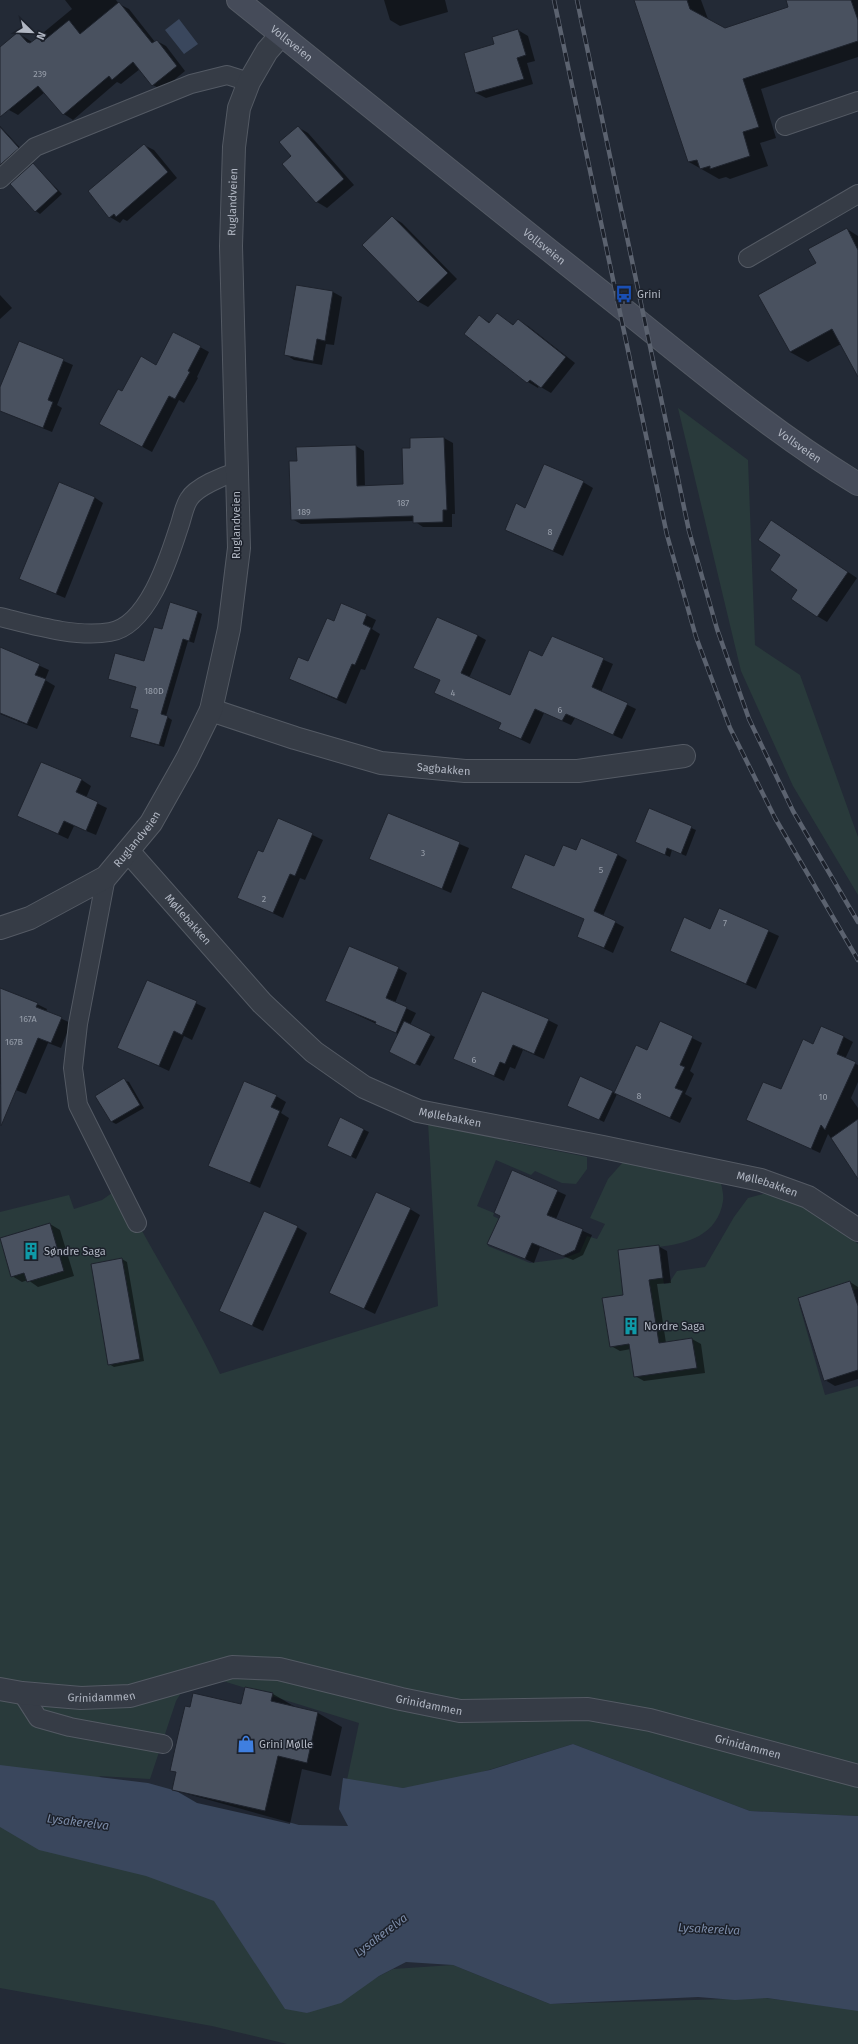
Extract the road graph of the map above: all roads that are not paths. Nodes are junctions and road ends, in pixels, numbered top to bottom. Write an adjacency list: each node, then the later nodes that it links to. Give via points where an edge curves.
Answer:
1 (238, 0): 2 (main road, Vollsveien)
2 (281, 35): 3 (street, Ruglandveien, via 267,51); 10 (main road, Vollsveien, via 664,344 782,433)
3 (249, 82): 6 (lane, via 227,75 191,84 35,147); 9 (street, Ruglandveien, via 238,116 234,147 231,246)
4 (858, 101): 5 (lane)
5 (785, 126)
6 (0, 179)
7 (858, 194): 8 (lane)
8 (748, 258)
9 (236, 472): 11 (lane, via 216,478 189,498 169,558 152,595 141,612 126,626 112,632 90,633 49,629); 12 (street, Ruglandveien, via 239,548 229,629)
10 (858, 484)
11 (0, 617)
12 (211, 710): 13 (street, Sagbakken, via 381,763 465,771 578,771); 14 (street, Ruglandveien, via 151,822)
13 (684, 756)
14 (128, 851): 15 (street, Ruglandveien); 18 (street, Møllebakken, via 262,1003 314,1052 364,1087 418,1111 761,1180 808,1197)
15 (106, 877): 16 (street, Ruglandveien, via 30,918); 17 (lane, via 78,1024 73,1068 78,1105)
16 (0, 928)
17 (137, 1223)
18 (858, 1230)
19 (0, 1688): 20 (street, Grinidammen)
20 (22, 1693): 21 (lane, via 38,1718 70,1727); 22 (street, Grinidammen, via 81,1698 130,1696 232,1667 279,1669 460,1711 588,1709 650,1720)
21 (163, 1744)
22 (858, 1776)

